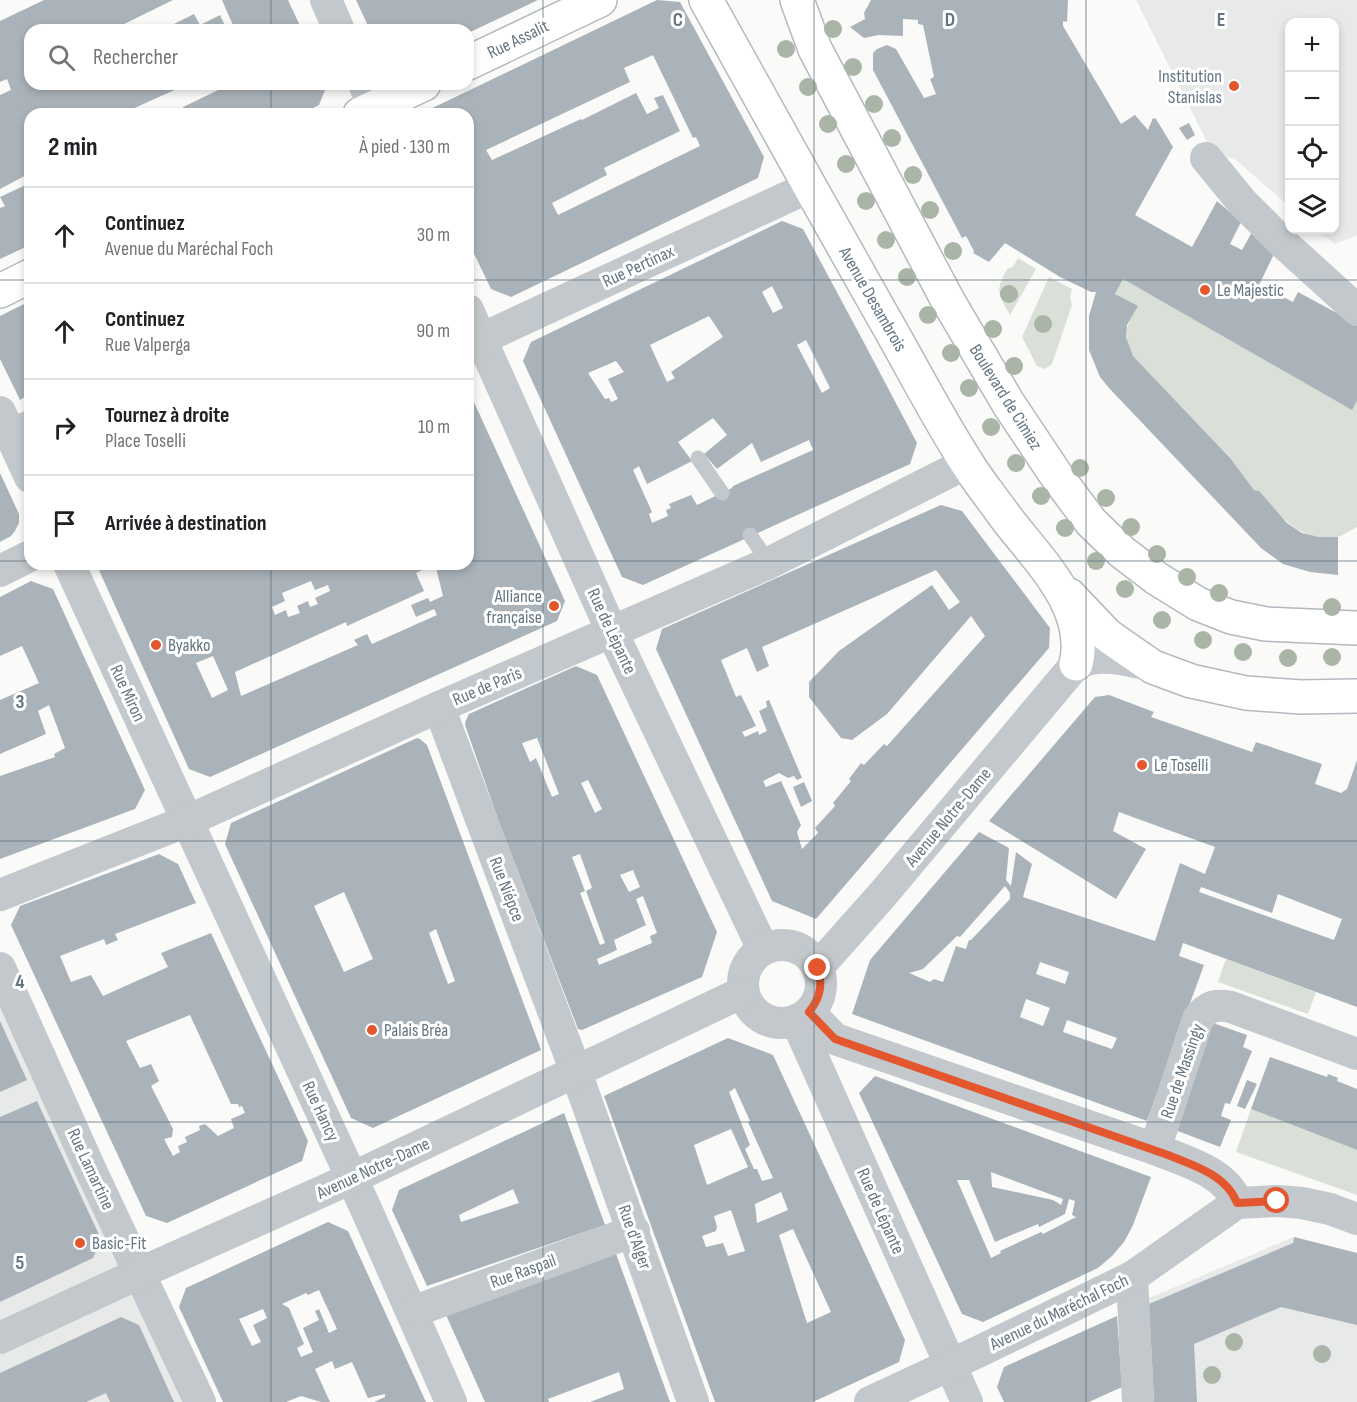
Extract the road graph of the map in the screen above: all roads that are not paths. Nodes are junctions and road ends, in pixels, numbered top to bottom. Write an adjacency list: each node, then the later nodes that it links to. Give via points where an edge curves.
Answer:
1 (326, 0): 5 (street)
2 (600, 0): 6 (street, Rue Assalit)
3 (706, 0): 10 (street, Avenue Desambrois)
4 (798, 0): 26 (street, Boulevard de Cimiez, via 815,49 947,299 1008,403 1091,522 1122,552 1198,604 1231,617 1266,624)
5 (336, 24)
6 (474, 60)
7 (408, 90): 8 (street)
8 (369, 105)
9 (1206, 158): 13 (street, via 1242,202)
10 (809, 187): 14 (street, Rue Pertinax); 18 (street, Avenue Desambrois)
11 (24, 279): 12 (street)
12 (0, 291)
13 (1357, 310)
14 (475, 342): 27 (street, Rue de Lépante)
15 (12, 418): 16 (street)
16 (24, 457)
17 (698, 458): 19 (lane)
18 (967, 463): 22 (street, Rue de Paris); 25 (street, Avenue Desambrois)
19 (722, 493)
20 (750, 535): 22 (lane)
21 (24, 559): 24 (street)
22 (769, 563): 27 (street, Rue de Paris)
23 (72, 570): 32 (street, Rue Miron)
24 (0, 571)
25 (1059, 585): 28 (street, Avenue Desambrois, via 1079,639); 29 (street, Avenue Desambrois, via 1107,635)
26 (1357, 628)
27 (612, 632): 31 (street, Rue de Paris); 34 (street, Rue de Lépante)
28 (1076, 664): 29 (street, Avenue Desambrois, via 1120,658); 36 (street, Avenue Notre-Dame)
29 (1153, 667): 30 (street, Avenue Desambrois, via 1191,681 1246,693 1301,698)
30 (1357, 696)
31 (439, 707): 32 (street, Rue de Paris); 40 (street, Rue Niépce)
32 (187, 821): 33 (street, Rue de Paris); 42 (street, Rue Hancy)
33 (0, 895)
34 (763, 949): 36 (street, via 788,945 805,953); 37 (street, via 746,967)
35 (0, 968): 46 (street, Rue Lamartine)
36 (818, 968): 38 (street, via 821,979 816,1003)
37 (743, 992): 38 (street, via 748,1005 769,1021 783,1023); 40 (street, Avenue Notre-Dame)
38 (802, 1016): 41 (street, via 835,1039); 50 (street, Rue de Lépante)
39 (1357, 1054): 41 (street, Rue de Massingy, via 1231,1007 1208,1007 1198,1020)
40 (576, 1072): 42 (street, Avenue Notre-Dame); 45 (street, Rue d'Alger)
41 (1155, 1149): 43 (street, via 1222,1181)
42 (352, 1178): 46 (street, Avenue Notre-Dame); 48 (street, Rue Hancy)
43 (1237, 1203): 44 (street, via 1302,1203); 47 (street, Avenue du Maréchal Foch)
44 (1357, 1219)
45 (634, 1231): 48 (street, Rue Raspail); 53 (street, Rue d'Alger)
46 (140, 1273): 49 (street, Avenue Notre-Dame); 51 (street, Rue Lamartine)
47 (1131, 1277): 50 (street, Avenue du Maréchal Foch); 56 (street)
48 (412, 1312): 52 (street, Rue Hancy)
49 (0, 1338)
50 (949, 1365): 54 (street, Avenue du Maréchal Foch); 55 (street, Rue de Lépante)
51 (200, 1402)
52 (451, 1402)
53 (693, 1402)
54 (870, 1402)
55 (966, 1402)
56 (1138, 1402)

